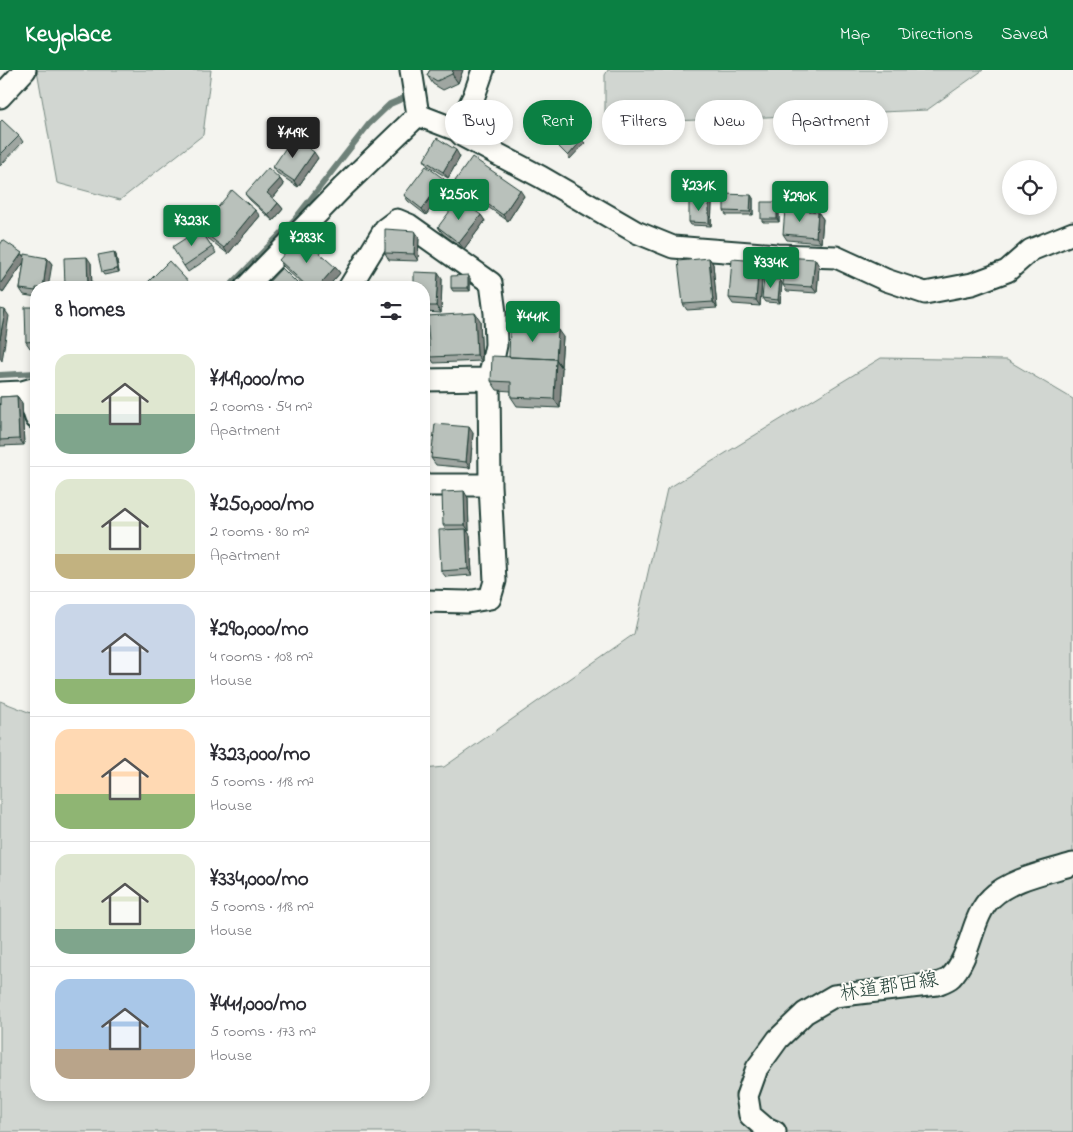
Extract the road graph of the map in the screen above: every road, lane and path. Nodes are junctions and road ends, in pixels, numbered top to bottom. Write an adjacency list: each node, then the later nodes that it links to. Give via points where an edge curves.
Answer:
1 (25, 70): 4 (street)
2 (412, 70): 6 (street)
3 (483, 70): 5 (street)
4 (0, 97)
5 (472, 100)
6 (418, 115): 7 (street); 10 (street)
7 (445, 126)
8 (480, 145): 9 (street, via 636,232 672,247 836,256 886,280 925,293 972,284 1007,271 1031,250)
9 (1073, 233)
10 (252, 281)
11 (353, 281): 12 (street, via 385,229 397,220 409,225 491,283 496,345)
12 (489, 378): 13 (street); 17 (street)
13 (430, 380)
14 (30, 389): 15 (street)
15 (0, 393)
16 (430, 485): 17 (street)
17 (490, 485): 18 (street, via 495,581 490,598 466,602)
18 (430, 601)
19 (1073, 864): 20 (street, 林道郡田線, via 1012,884 992,897 982,910 959,966 950,978 938,984 834,996 805,1013 778,1039 757,1068 747,1096 750,1115)
20 (775, 1132)

